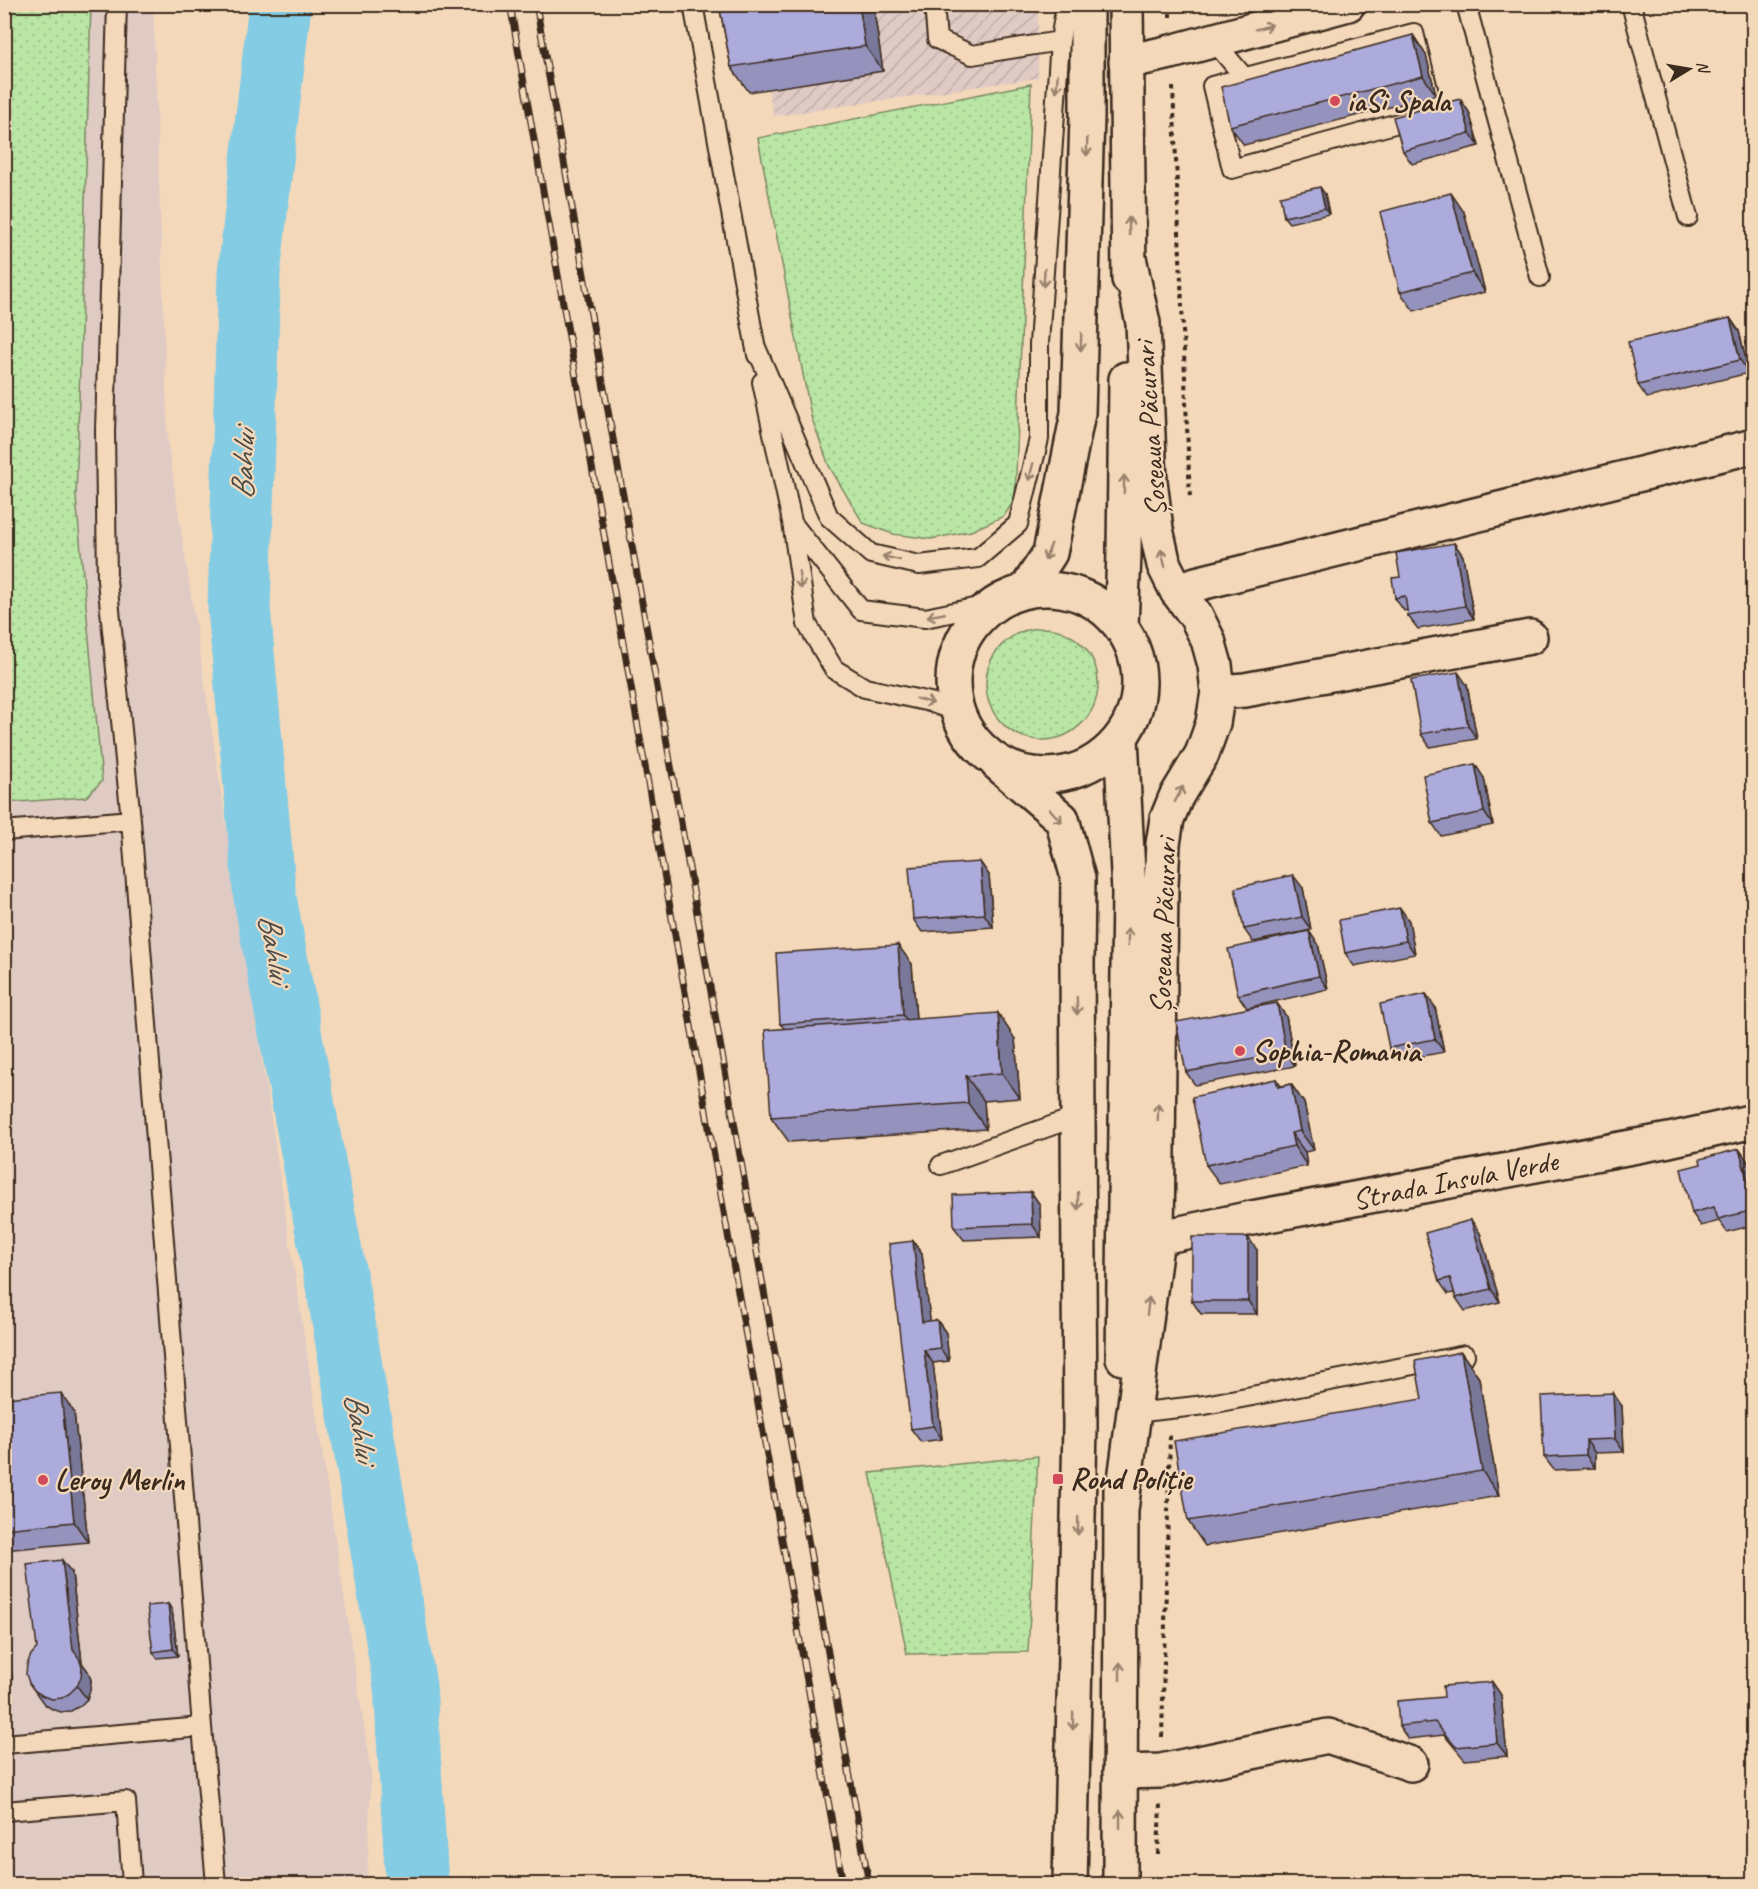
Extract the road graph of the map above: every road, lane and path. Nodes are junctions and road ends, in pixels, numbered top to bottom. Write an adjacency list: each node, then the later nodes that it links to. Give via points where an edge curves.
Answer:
1 (117, 4): 32 (lane, via 105,432 107,580)
2 (693, 4): 20 (lane)
3 (934, 4): 11 (lane, via 937,39 972,55)
4 (1066, 4): 11 (lane)
5 (1087, 4): 23 (main road, one-way to 23, via 1088,117 1078,413 1050,553)
6 (1126, 4): 12 (main road)
7 (1348, 4): 10 (main road, one-way to 7)
8 (1466, 4): 19 (lane)
9 (1631, 4): 17 (lane)
10 (1213, 40): 12 (main road); 13 (lane)
11 (1060, 41): 20 (lane, one-way to 20, via 1039,344 1039,438 1018,524 978,558 919,565 872,554 829,517)
12 (1126, 62): 18 (main road, one-way to 12)
13 (1244, 77): 14 (lane); 16 (lane, via 1212,86 1232,169); 16 (lane, via 1414,33 1434,113)
14 (1250, 98)
15 (1259, 140): 16 (lane)
16 (1264, 160)
17 (1688, 217)
18 (1129, 258): 24 (main road, Șoseaua Păcurari, one-way to 18, via 1164,566 1156,529 1150,482 1143,323); 26 (main road, one-way to 18)
19 (1540, 277)
20 (755, 345): 22 (lane)
21 (1754, 446): 24 (main road)
22 (792, 522): 25 (lane, one-way to 22, via 925,618 861,610); 29 (lane, one-way to 29, via 807,624 834,669 864,688)
23 (1025, 591): 25 (main road); 26 (main road, via 1040,588 1071,592 1098,605)
24 (1177, 591): 28 (main road, Șoseaua Păcurari, via 1208,640)
25 (993, 604): 29 (main road, via 972,625 957,651 952,681)
26 (1121, 626): 30 (main road, via 1132,647 1139,694 1133,717)
27 (1530, 637): 28 (main road)
28 (1218, 692): 37 (main road, Șoseaua Păcurari, one-way to 28, via 1163,844 1176,797 1202,754 1214,723)
29 (957, 712): 31 (main road, via 972,741)
30 (1121, 738): 31 (main road, via 1105,755 1064,775 1041,777); 40 (main road, one-way to 30, via 1129,892)
31 (997, 763): 34 (main road, one-way to 34, via 1062,819 1078,878)
32 (131, 820): 33 (lane); 41 (lane)
33 (4, 831)
34 (1079, 1116): 36 (lane); 48 (main road, one-way to 48, via 1080,1426)
35 (1754, 1121): 37 (main road, Strada Insula Verde)
36 (941, 1165)
37 (1157, 1238): 39 (main road, Șoseaua Păcurari, one-way to 37)
38 (1465, 1355): 39 (lane, via 1205,1405)
39 (1134, 1413): 40 (main road, Șoseaua Păcurari)
40 (1121, 1510): 44 (main road, one-way to 40)
41 (202, 1727): 42 (lane); 47 (lane)
42 (4, 1744)
43 (1411, 1764): 44 (main road, via 1328,1736 1161,1771)
44 (1120, 1772): 49 (main road, one-way to 44)
45 (4, 1811): 46 (lane, via 126,1801)
46 (132, 1884)
47 (216, 1884)
48 (1070, 1884)
49 (1119, 1884)

